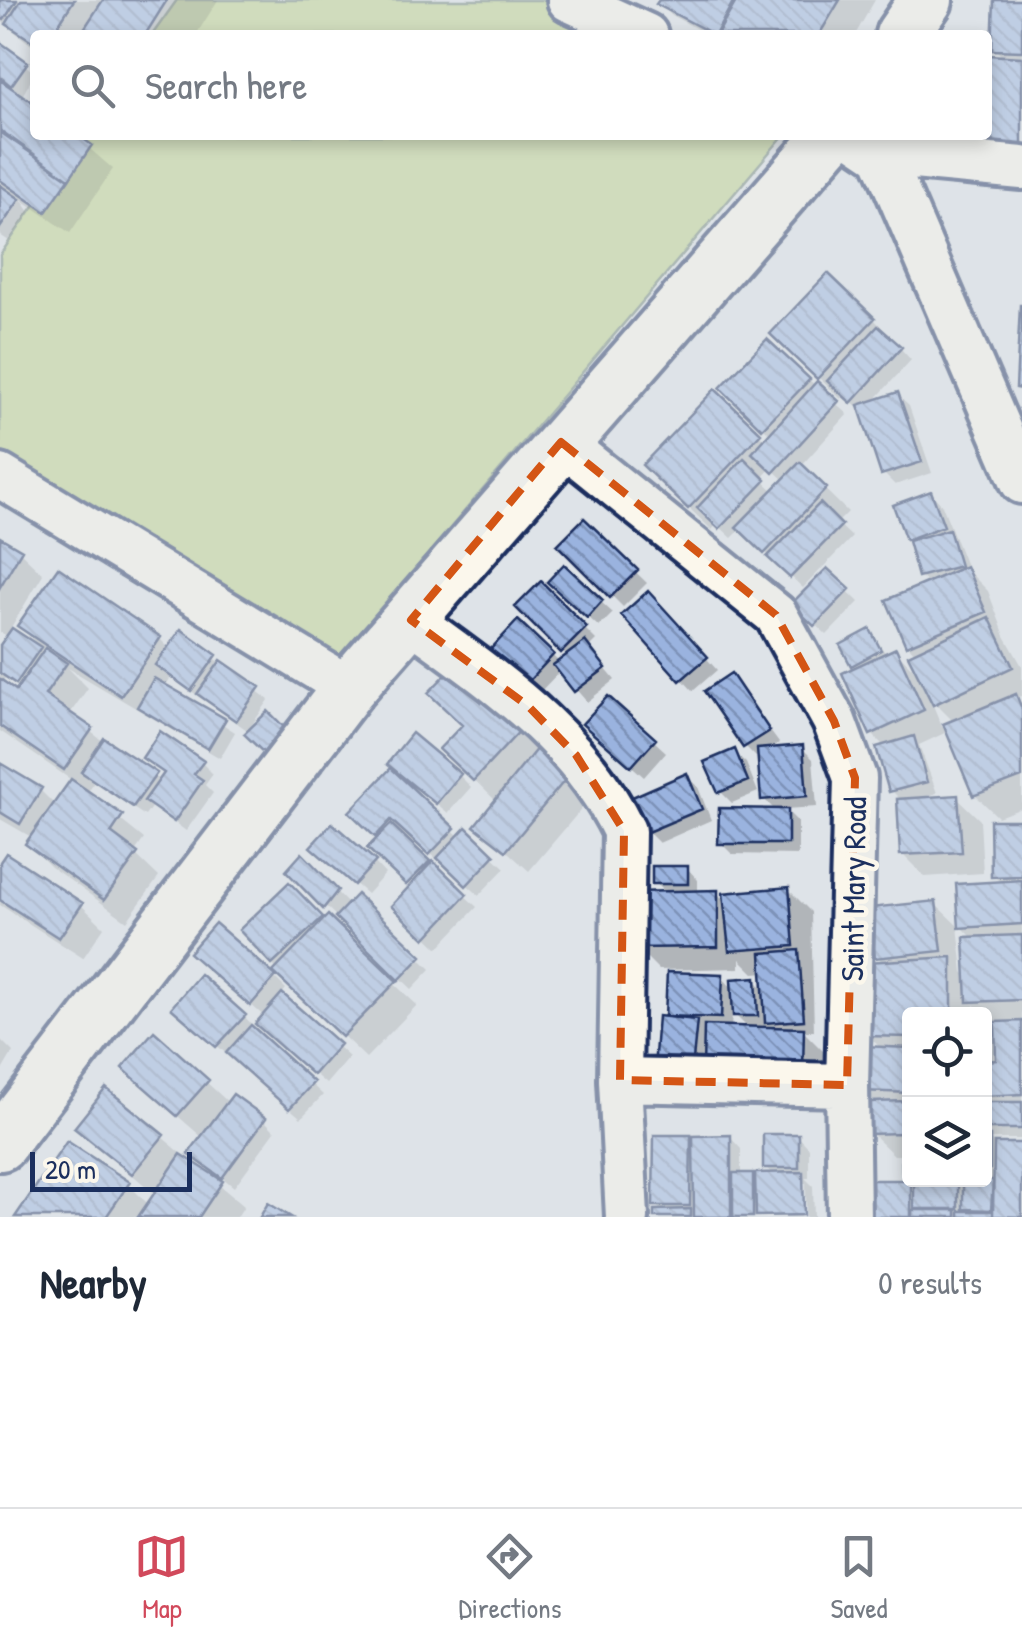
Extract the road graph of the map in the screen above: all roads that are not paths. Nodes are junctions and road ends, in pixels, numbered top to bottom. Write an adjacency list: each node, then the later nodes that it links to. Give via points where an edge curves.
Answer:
1 (569, 0): 3 (street)
2 (926, 0): 4 (street)
3 (635, 30)
4 (905, 30)
5 (828, 140): 8 (street)
6 (867, 145): 7 (street); 10 (street)
7 (1022, 168)
8 (560, 442): 11 (street); 14 (street, Saint Mary Road, via 776,615 834,721 855,778)
9 (0, 476): 12 (street)
10 (1022, 482)
11 (412, 620): 12 (street); 13 (street, via 528,706 576,755 624,831)
12 (349, 688): 15 (street)
13 (620, 1080): 14 (street); 16 (street)
14 (846, 1084): 17 (street, Saint Mary Road)
15 (0, 1144)
16 (628, 1217)
17 (849, 1217)

